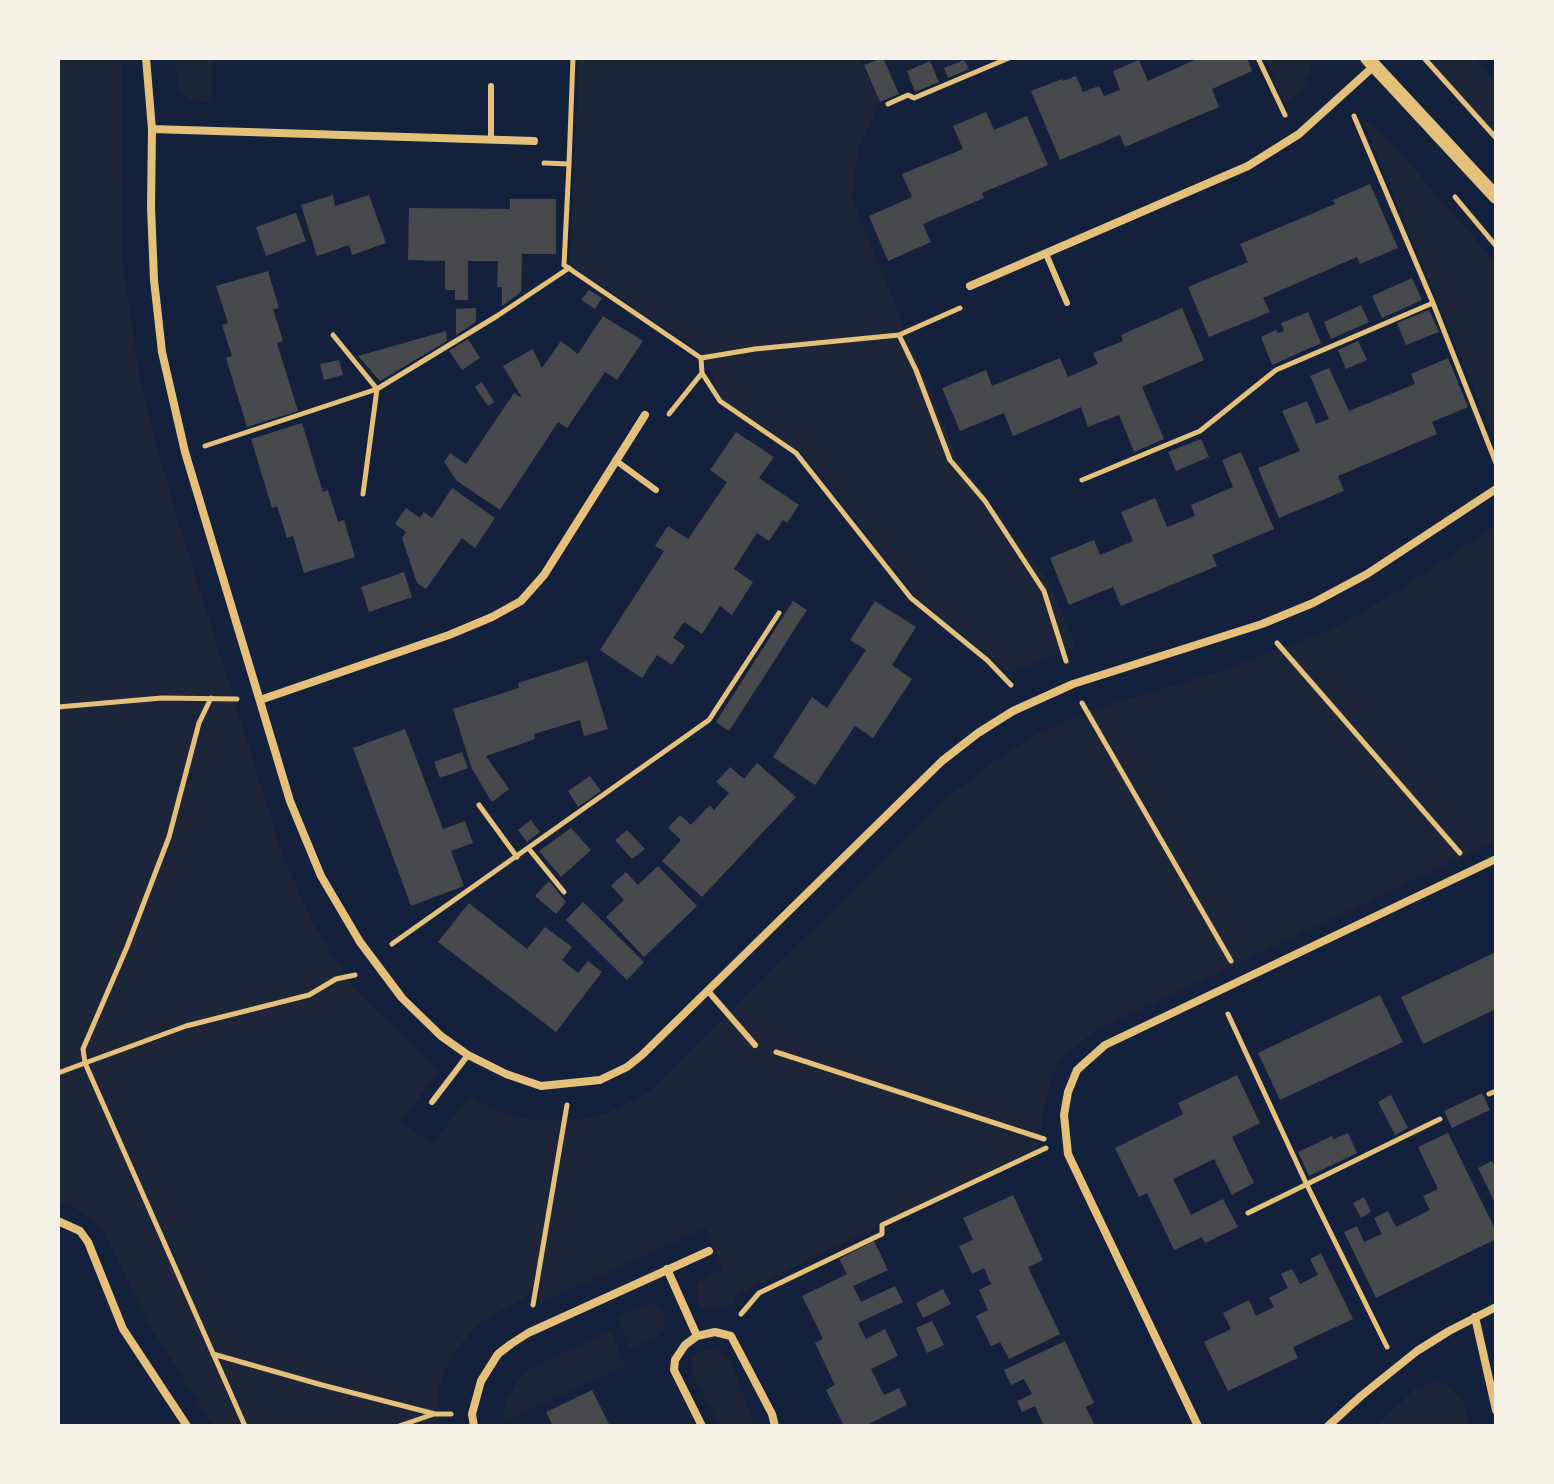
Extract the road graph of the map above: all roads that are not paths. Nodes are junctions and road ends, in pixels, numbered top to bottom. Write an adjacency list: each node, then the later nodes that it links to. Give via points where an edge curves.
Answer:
1 (146, 58): 4 (street)
2 (1371, 62): 7 (street); 8 (street, via 1295,137 1241,170)
3 (491, 86): 5 (lane)
4 (152, 129): 5 (street); 15 (street, via 151,207 162,352 185,452)
5 (491, 139): 6 (street)
6 (534, 141)
7 (1496, 197)
8 (1046, 254): 9 (street); 10 (lane)
9 (970, 286)
10 (1067, 303)
11 (645, 415): 12 (street)
12 (615, 460): 14 (lane); 15 (street, via 544,575 521,601 449,635)
13 (1496, 489): 17 (street, via 1313,603 1107,673 1028,704 978,733 942,761)
14 (656, 490)
15 (260, 700): 19 (street, via 290,801 321,876 402,998)
16 (1496, 859): 32 (street, via 1105,1045 1077,1070 1064,1115 1068,1154)
17 (708, 991): 18 (lane); 19 (street, via 652,1047 600,1080 541,1086)
18 (755, 1045)
19 (468, 1055): 20 (lane)
20 (432, 1102)
21 (58, 1221): 28 (street, via 80,1231 88,1242 123,1329)
22 (709, 1251): 23 (street)
23 (667, 1269): 26 (street); 29 (street, via 528,1333 498,1354 481,1381)
24 (1496, 1307): 25 (street)
25 (1475, 1317): 27 (street); 33 (street, via 1395,1367)
26 (697, 1336): 30 (street, via 678,1356 674,1370); 31 (street, via 725,1333 733,1339)
27 (1496, 1410)
28 (187, 1426)
29 (474, 1426)
30 (702, 1426)
31 (775, 1426)
32 (1198, 1426)
33 (1328, 1426)

